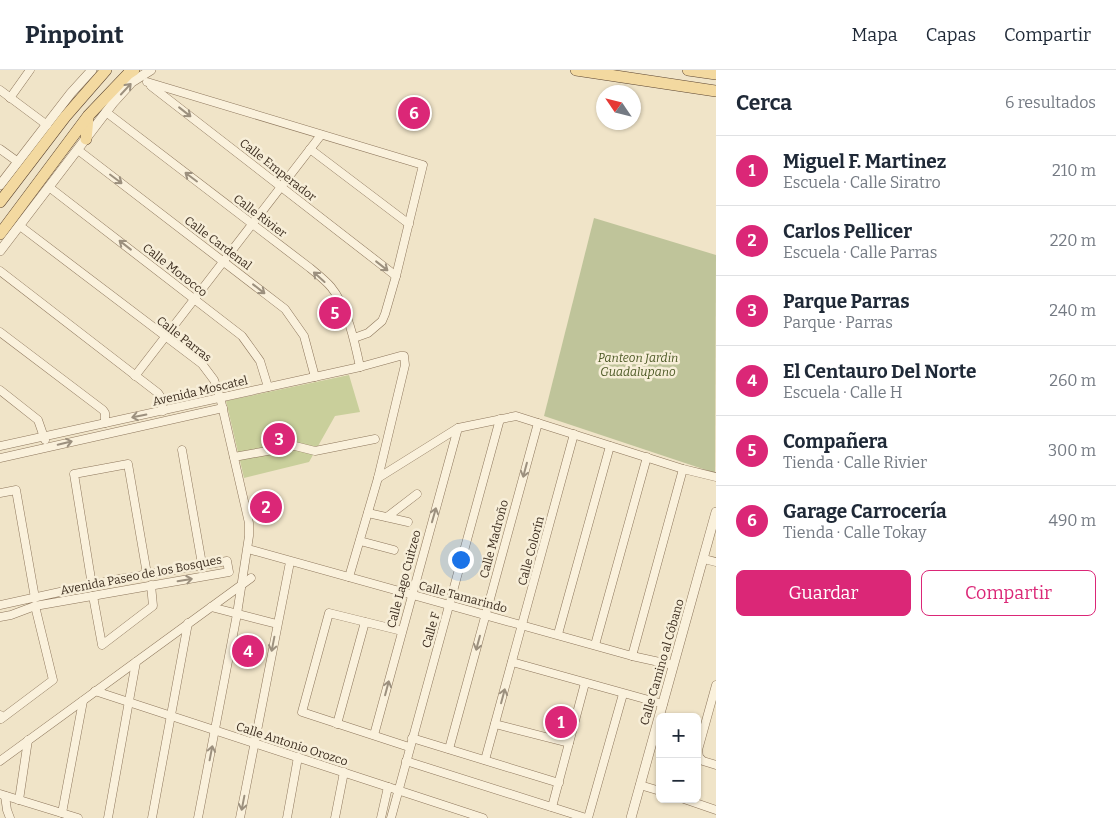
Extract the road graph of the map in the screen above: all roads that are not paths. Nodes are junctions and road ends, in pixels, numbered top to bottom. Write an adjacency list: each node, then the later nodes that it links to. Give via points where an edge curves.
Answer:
1 (30, 70): 11 (street)
2 (92, 70): 14 (street)
3 (106, 70): 24 (main road, via 65,117)
4 (151, 70): 8 (street)
5 (576, 70): 10 (main road)
6 (688, 70): 7 (main road)
7 (716, 74)
8 (140, 76): 12 (street, one-way to 8); 13 (main road, via 128,74); 15 (street); 22 (street, Calle Emperador, one-way to 22)
9 (0, 90): 11 (street)
10 (716, 91)
11 (10, 98): 14 (street)
12 (106, 112): 16 (street); 25 (street, Calle Rivier, one-way to 12)
13 (88, 116): 16 (main road); 28 (main road)
14 (47, 125): 20 (street)
15 (321, 134): 18 (street); 26 (street, via 423,165)
16 (86, 139): 19 (street)
17 (0, 149): 20 (street)
18 (310, 149): 22 (street); 26 (street)
19 (78, 150): 23 (street); 30 (street, Calle Cardenal, one-way to 30)
20 (18, 162): 21 (street)
21 (0, 185)
22 (281, 186): 25 (street); 32 (street, Calle Emperador, one-way to 32)
23 (49, 187): 27 (street); 33 (street, Calle Morocco, one-way to 23)
24 (0, 202)
25 (252, 224): 30 (street); 36 (street, Calle Rivier, one-way to 25, via 332,288)
26 (409, 224): 32 (street)
27 (20, 226): 29 (street); 35 (street, Calle Parras)
28 (0, 234)
29 (0, 252)
30 (224, 261): 33 (street); 39 (street, Calle Cardenal, one-way to 39, via 285,309 304,336)
31 (0, 271): 38 (street)
32 (396, 276): 36 (street, via 382,321 368,333)
33 (194, 299): 35 (street); 40 (street, Calle Morocco, via 242,336 260,361)
34 (0, 332): 47 (street, via 103,410)
35 (165, 337): 38 (street); 42 (street, Calle Parras, via 202,364 214,380)
36 (354, 338): 37 (street, Calle Rivier)
37 (360, 367): 39 (street, Avenida Moscatel); 61 (street, Avenida Moscatel, via 404,356 405,365)
38 (135, 376): 44 (street, via 160,396)
39 (314, 377): 40 (street, Avenida Moscatel)
40 (268, 387): 42 (street, Avenida Moscatel)
41 (0, 390): 50 (street, via 38,420)
42 (220, 397): 43 (street, Calle Parras); 44 (street, Avenida Moscatel)
43 (223, 408): 54 (street, Avenida Moscatel, one-way to 43); 56 (street, Calle Parras)
44 (163, 412): 47 (street, Avenida Moscatel, one-way to 47)
45 (500, 418): 46 (street, via 516,416); 48 (street); 88 (street, Calle F)
46 (538, 422): 49 (street); 91 (street, Calle Madroño, one-way to 91)
47 (105, 423): 50 (street, Avenida Moscatel)
48 (458, 428): 61 (street); 83 (street, Calle Lago Cuitzeo, one-way to 48)
49 (574, 434): 53 (street); 97 (street, Calle Colorín)
50 (45, 436): 52 (street, Avenida Moscatel); 54 (street)
51 (375, 439): 56 (street, via 315,451 295,446)
52 (0, 446)
53 (610, 446): 57 (street); 99 (street)
54 (46, 447): 58 (street, Avenida Moscatel)
55 (182, 450): 74 (street)
56 (234, 457): 69 (street, Calle Parras, via 249,523)
57 (646, 457): 59 (street); 100 (street)
58 (0, 458)
59 (683, 469): 60 (street); 101 (street)
60 (716, 477)
61 (378, 478): 65 (street)
62 (0, 493): 85 (street, via 16,490)
63 (417, 494): 66 (street)
64 (716, 512): 71 (street, Calle Camino al Cóbano)
65 (368, 513): 66 (street); 68 (street)
66 (387, 518): 67 (street)
67 (408, 522)
68 (360, 541): 70 (street); 76 (street)
69 (248, 549): 72 (street, Calle Tamarindo); 79 (street, Calle Parras)
70 (394, 550)
71 (704, 559): 73 (street); 104 (street, Calle Camino al Cóbano)
72 (290, 562): 76 (street, Calle Tamarindo); 96 (street)
73 (716, 562)
74 (202, 564): 75 (street, Avenida Paseo de los Bosques); 80 (street, Avenida Paseo de los Bosques, one-way to 74, via 229,572 227,562)
75 (147, 574): 78 (street, Avenida Paseo de los Bosques); 81 (street, via 128,464 74,474)
76 (349, 577): 83 (street, Calle Tamarindo)
77 (251, 578): 79 (street)
78 (119, 579): 81 (street, Avenida Paseo de los Bosques); 82 (street)
79 (242, 584): 89 (street); 90 (street, Calle Parras)
80 (151, 585): 82 (street, Avenida Paseo de los Bosques); 84 (street, via 153,606 102,645)
81 (92, 586): 85 (street, Avenida Paseo de los Bosques)
82 (121, 590): 84 (street, Avenida Paseo de los Bosques)
83 (412, 594): 88 (street, Calle Tamarindo); 98 (street, Calle Lago Cuitzeo)
84 (92, 596): 85 (street, Avenida Paseo de los Bosques)
85 (35, 602): 86 (street, Avenida Paseo de los Bosques); 92 (street, Avenida Paseo de los Bosques); 112 (street, via 53,680 1,719)
86 (9, 603): 87 (street, Avenida Paseo de los Bosques); 92 (street)
87 (0, 605)
88 (449, 605): 91 (street, Calle Tamarindo); 118 (street, Calle F)
89 (210, 607): 90 (street); 95 (street)
90 (237, 614): 96 (street); 116 (street, Calle Parras)
91 (485, 614): 97 (street, Calle Tamarindo); 123 (street, Calle Madroño, one-way to 123)
92 (11, 615): 93 (street, Avenida Paseo de los Bosques)
93 (0, 617)
94 (365, 622): 98 (street); 114 (street); 114 (street, via 329,613 302,712)
95 (188, 623): 102 (street); 113 (street)
96 (277, 624): 120 (street, one-way to 120)
97 (522, 624): 99 (street, Calle Tamarindo); 103 (street, Calle Colorín)
98 (402, 631): 117 (street, Calle Lago Cuitzeo, one-way to 98)
99 (558, 634): 100 (street, Calle Tamarindo)
100 (596, 645): 101 (street, Calle Tamarindo)
101 (632, 656): 104 (street, Calle Tamarindo)
102 (136, 662): 107 (street); 110 (street)
103 (512, 662): 105 (street); 115 (street, Calle Colorín, one-way to 103)
104 (673, 665): 111 (street, Calle Camino al Cóbano)
105 (586, 682): 108 (street); 121 (street)
106 (716, 685): 128 (street, via 698,750 699,757)
107 (95, 692): 109 (street); 110 (street, Calle Antonio Orozco)
108 (624, 694): 111 (street); 153 (street)
109 (83, 701): 119 (street); 140 (street)
110 (129, 703): 113 (street, Calle Antonio Orozco); 144 (street)
111 (663, 704): 131 (street, Calle Camino al Cóbano)
112 (0, 715)
113 (171, 716): 116 (street, Calle Antonio Orozco); 145 (street)
114 (337, 724): 117 (street)
115 (495, 724): 121 (street); 125 (street, Calle Colorín)
116 (215, 731): 120 (street, Calle Antonio Orozco); 146 (street, Calle Parras, one-way to 116)
117 (374, 736): 122 (street)
118 (412, 738): 122 (street, Calle F); 123 (street)
119 (28, 740): 126 (street); 136 (street)
120 (254, 743): 124 (street, Calle Antonio Orozco); 147 (street, one-way to 147)
121 (569, 743): 130 (street)
122 (409, 747): 127 (street, Calle F)
123 (449, 749): 125 (street)
124 (298, 757): 129 (street, Calle Antonio Orozco); 148 (street)
125 (485, 760): 130 (street)
126 (0, 761)
127 (406, 761): 133 (street, Calle F); 138 (street)
128 (716, 765)
129 (344, 772): 132 (street, Calle Antonio Orozco); 149 (street)
130 (559, 783): 138 (street)
131 (640, 784): 134 (street); 154 (street, Calle Camino al Cóbano)
132 (388, 787): 133 (street, Calle Antonio Orozco); 150 (street)
133 (398, 790): 141 (street, Calle Antonio Orozco); 151 (street, Calle F)
134 (656, 790)
135 (2, 795): 136 (street); 142 (street)
136 (19, 800): 140 (street)
137 (696, 803): 139 (street)
138 (552, 807): 153 (street)
139 (716, 810)
140 (62, 813): 143 (street)
141 (461, 815): 152 (street, Calle Antonio Orozco)
142 (10, 818)
143 (78, 818)
144 (108, 818)
145 (152, 818)
146 (198, 818)
147 (240, 818)
148 (287, 818)
149 (335, 818)
150 (381, 818)
151 (391, 818)
152 (482, 818)
153 (587, 818)
154 (631, 818)

